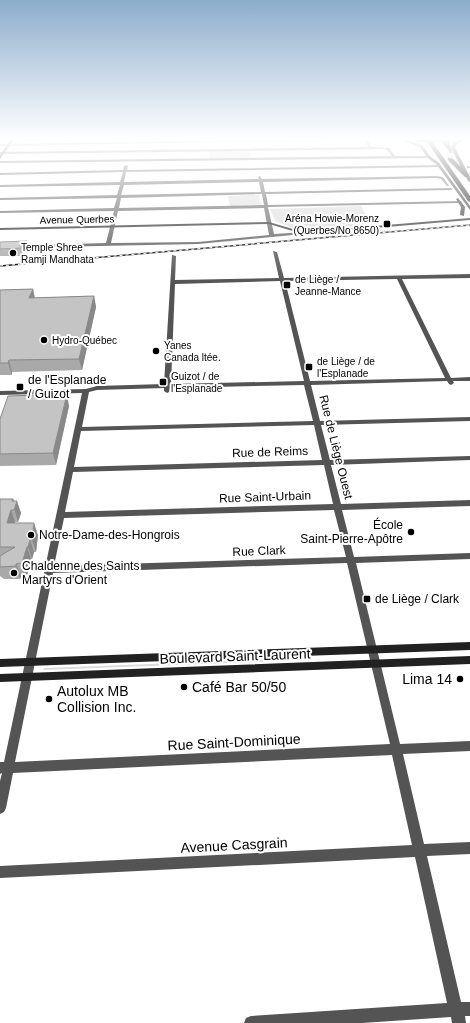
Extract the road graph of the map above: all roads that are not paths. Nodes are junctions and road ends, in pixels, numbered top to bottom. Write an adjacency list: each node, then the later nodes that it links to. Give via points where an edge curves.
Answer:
1 (450, 187): 11 (main road)
2 (121, 188): 8 (street)
3 (262, 188): 7 (street)
4 (427, 188): 7 (street)
5 (455, 188): 13 (main road)
6 (461, 188): 10 (highway)
7 (263, 193): 8 (street); 12 (street)
8 (120, 197): 9 (street); 14 (street)
9 (0, 199)
10 (470, 200)
11 (460, 202): 12 (street); 16 (main road, via 463,207)
12 (266, 207): 14 (street); 19 (street)
13 (470, 209)
14 (116, 211): 15 (street); 20 (street)
15 (0, 212)
16 (462, 215): 17 (main road); 18 (main road)
17 (470, 219): 18 (main road)
18 (451, 220): 22 (main road)
19 (269, 223): 20 (main road, Avenue Querbes); 22 (main road, Avenue Querbes); 23 (street)
20 (112, 227): 21 (main road, Avenue Querbes); 24 (street)
21 (0, 229)
22 (303, 233): 23 (street)
23 (272, 236): 24 (street, via 194,243)
24 (108, 245): 25 (street)
25 (0, 247)
26 (275, 252): 30 (street, Rue de Liège Ouest)
27 (174, 256): 31 (street)
28 (470, 276): 29 (street)
29 (399, 278): 30 (street); 33 (street)
30 (282, 280): 31 (street); 35 (street, Rue de Liège Ouest)
31 (173, 282): 36 (street)
32 (470, 379): 33 (street)
33 (450, 382): 34 (street); 35 (street)
34 (470, 384)
35 (308, 385): 36 (street); 40 (street, Rue de Liège Ouest)
36 (167, 389): 37 (street, via 95,393)
37 (86, 391): 38 (street); 41 (street)
38 (0, 393)
39 (470, 419): 40 (street)
40 (317, 423): 41 (street); 43 (street, Rue de Liège Ouest)
41 (78, 429): 44 (street)
42 (470, 458): 43 (street, Rue de Reims)
43 (327, 462): 44 (street, Rue de Reims); 46 (street, Rue de Liège Ouest)
44 (70, 470): 47 (street)
45 (470, 503): 46 (street, Rue Saint-Urbain)
46 (338, 507): 47 (street, Rue Saint-Urbain); 49 (street, Rue de Liège Ouest)
47 (60, 515): 50 (street)
48 (470, 556): 49 (street, Rue Clark)
49 (351, 560): 50 (street, Rue Clark); 52 (street, Rue de Liège Ouest)
50 (49, 570): 54 (street)
51 (470, 646): 52 (main road, Boulevard Saint-Laurent)
52 (373, 649): 54 (main road, Boulevard Saint-Laurent); 56 (street, Rue de Liège Ouest)
53 (470, 660): 56 (main road, Boulevard Saint-Laurent)
54 (30, 662): 55 (main road, Boulevard Saint-Laurent); 57 (street)
55 (0, 663)
56 (376, 664): 57 (main road, Boulevard Saint-Laurent); 60 (street, Rue de Liège Ouest)
57 (27, 677): 58 (main road, Boulevard Saint-Laurent); 61 (street)
58 (0, 678)
59 (470, 746): 60 (street, Rue Saint-Dominique)
60 (396, 749): 61 (street, Rue Saint-Dominique); 64 (street, Rue de Liège Ouest)
61 (4, 767): 62 (street)
62 (0, 808)
63 (470, 848): 64 (street, Avenue Casgrain)
64 (420, 850): 65 (street, Avenue Casgrain); 66 (street, Rue de Liège Ouest)
65 (0, 872)
66 (462, 1014): 67 (street)
67 (251, 1023)

